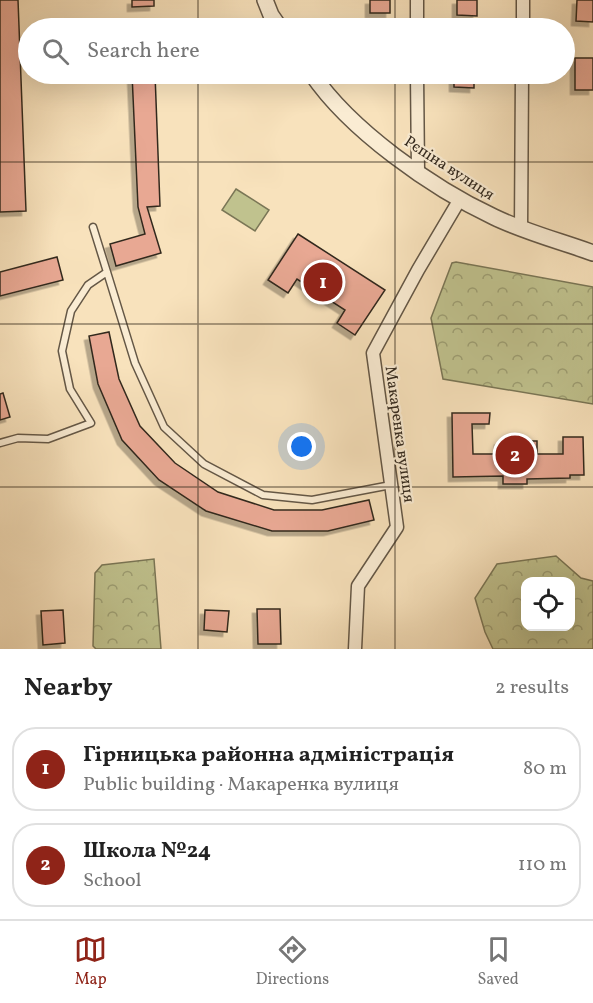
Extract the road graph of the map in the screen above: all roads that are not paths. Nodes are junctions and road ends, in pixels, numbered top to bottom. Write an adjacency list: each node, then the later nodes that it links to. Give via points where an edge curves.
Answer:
1 (265, 0): 4 (street)
2 (417, 0): 5 (street)
3 (523, 0): 6 (street)
4 (273, 18)
5 (417, 18)
6 (523, 18)
7 (319, 84): 10 (street, Рєпіна вулиця, via 361,127)
8 (417, 84): 10 (street)
9 (522, 84): 13 (street)
10 (418, 172): 11 (street, Рєпіна вулиця)
11 (460, 199): 13 (street, Рєпіна вулиця); 17 (street, Макаренка вулиця, via 374,353)
12 (93, 227): 15 (lane)
13 (521, 228): 14 (street, Рєпіна вулиця)
14 (593, 253)
15 (107, 272): 16 (lane, via 88,285 71,311 62,351 70,389 90,423 48,439 18,438); 17 (lane, via 135,363 164,428 204,464 263,495 312,500)
16 (0, 444)
17 (391, 485): 18 (street, Макаренка вулиця, via 397,526 358,586)
18 (355, 649)

